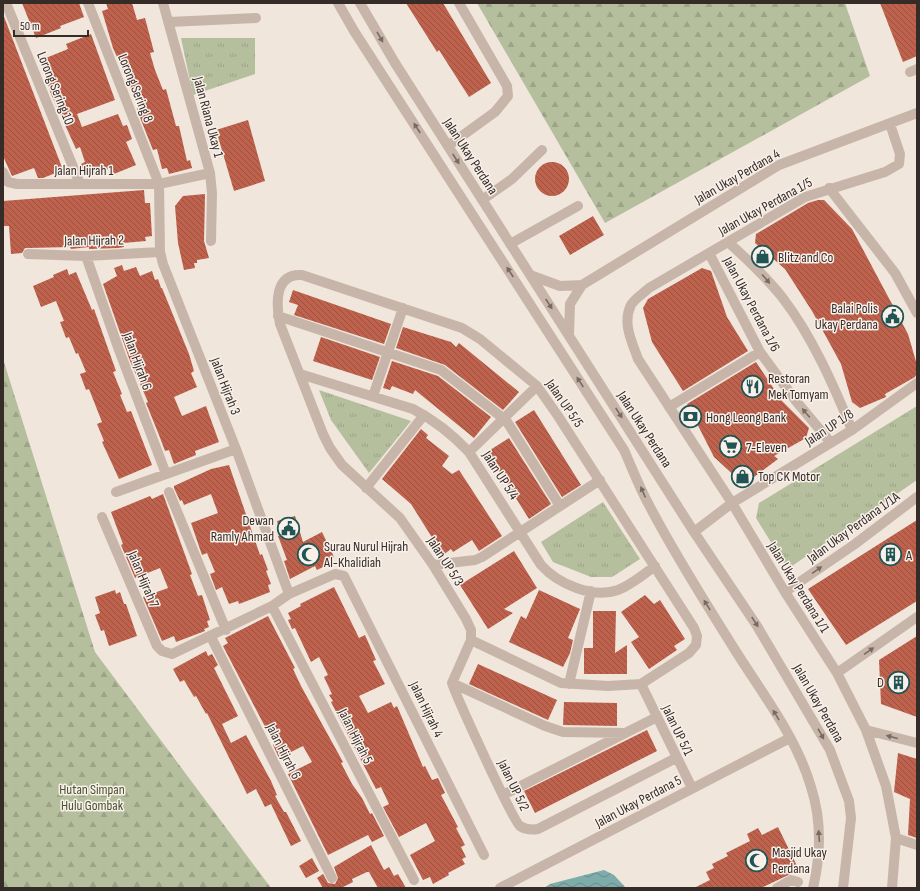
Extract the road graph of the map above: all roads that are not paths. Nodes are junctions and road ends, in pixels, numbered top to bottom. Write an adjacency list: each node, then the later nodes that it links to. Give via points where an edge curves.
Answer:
1 (6, 3): 15 (street, Lorong Sering 10)
2 (88, 3): 16 (street, Lorong Sering 8)
3 (163, 3): 8 (street, Jalan Riana Ukay 1)
4 (338, 3): 76 (street, Jalan Ukay Perdana, one-way to 4, via 678,558 648,504 624,450)
5 (360, 3): 11 (street, Jalan Ukay Perdana, one-way to 11)
6 (459, 3): 11 (street, via 507,86 508,96 495,112)
7 (256, 18): 8 (street)
8 (168, 22): 14 (street, Jalan Riana Ukay 1)
9 (917, 113): 10 (street, Jalan Ukay Perdana 4)
10 (890, 124): 17 (street, Jalan Ukay Perdana 1/5, via 900,154 899,164 885,172); 29 (street, Jalan Ukay Perdana 4, via 779,165)
11 (448, 146): 18 (street, Jalan Ukay Perdana, one-way to 18)
12 (542, 150): 18 (street, via 512,179)
13 (3, 172): 15 (street, Jalan Hijrah 1, via 8,182 17,184)
14 (210, 173): 16 (street, Jalan Hijrah 1); 20 (street, Jalan Riana Ukay 1)
15 (80, 184): 16 (street, Jalan Hijrah 1)
16 (159, 184): 23 (street, Jalan Hijrah 3)
17 (829, 188): 21 (street, Jalan Ukay Perdana 1/5, via 805,198); 31 (street, via 895,273)
18 (482, 200): 22 (street, Jalan Ukay Perdana)
19 (578, 206): 22 (street)
20 (211, 241)
21 (728, 242): 24 (street, Jalan Ukay Perdana 1/5); 44 (street, one-way to 44, via 757,268 782,298 833,384)
22 (510, 244): 27 (street, Jalan Ukay Perdana)
23 (160, 252): 26 (street, Jalan Hijrah 2); 46 (street, Jalan Hijrah 3)
24 (710, 253): 33 (street, Jalan Ukay Perdana 1/5, via 649,288 631,304); 35 (street, Jalan Ukay Perdana 1/6)
25 (28, 254): 26 (street, Jalan Hijrah 2)
26 (86, 256): 48 (street, Jalan Hijrah 6)
27 (530, 275): 29 (street, via 553,285); 34 (street, Jalan Ukay Perdana, one-way to 34)
28 (283, 282): 30 (street, Jalan UP 5/5, via 292,276 302,275); 32 (street, Jalan UP 5/3, via 278,289)
29 (582, 285): 34 (street, Jalan Ukay Perdana 4, via 570,304)
30 (403, 308): 36 (street); 39 (street, Jalan UP 5/5, via 472,333)
31 (917, 313)
32 (278, 316): 36 (street); 37 (street, Jalan UP 5/3)
33 (626, 319): 41 (street, Jalan Ukay Perdana 1/1, via 638,359)
34 (569, 336): 58 (street, Jalan Ukay Perdana, one-way to 58)
35 (760, 352): 41 (street); 45 (street, Jalan Ukay Perdana 1/6, one-way to 35)
36 (388, 353): 40 (street); 43 (street, via 441,370)
37 (300, 374): 40 (street, Jalan UP 5/4); 50 (street, Jalan UP 5/3, via 330,448 342,465)
38 (917, 383): 44 (street, Jalan UP 1/8)
39 (536, 386): 43 (street); 49 (street, Jalan UP 5/5)
40 (373, 396): 42 (street, Jalan UP 5/4)
41 (669, 407): 54 (street, Jalan Ukay Perdana 1/1)
42 (424, 415): 47 (street, Jalan UP 5/4, via 459,441); 50 (street)
43 (504, 418): 47 (street); 55 (street)
44 (852, 430): 45 (street, Jalan UP 1/8)
45 (831, 443): 54 (street, Jalan UP 1/8)
46 (236, 448): 48 (street); 63 (street, Jalan Hijrah 3)
47 (469, 452): 57 (street, Jalan UP 5/4)
48 (166, 474): 51 (street)
49 (600, 480): 55 (street); 60 (street, Jalan UP 5/5)
50 (366, 488): 59 (street, Jalan UP 5/3, via 400,518)
51 (116, 492)
52 (169, 492): 66 (street)
53 (917, 497): 62 (street, Jalan Ukay Perdana 1/1A, one-way to 53)
54 (732, 503): 58 (street, Jalan UP 1/8); 62 (street, Jalan Ukay Perdana 1/1)
55 (560, 506): 57 (street)
56 (102, 517): 67 (street, Jalan Hijrah 7, via 157,646 162,651 172,654)
57 (521, 532): 59 (street, via 475,560); 61 (street, Jalan UP 5/4, via 548,572 562,581)
58 (694, 532): 90 (street, Jalan Ukay Perdana, one-way to 90, via 776,656 830,750 839,771 849,801 851,818)
59 (433, 565): 68 (street, Jalan UP 5/3, via 466,619)
60 (654, 566): 61 (street, Jalan UP 5/4, via 628,586 616,590); 72 (street, Jalan UP 5/5, via 697,636 696,645 689,653)
61 (591, 591): 71 (street)
62 (785, 592): 69 (street, Jalan Ukay Perdana 1/1)
63 (289, 594): 64 (street); 83 (street, Jalan Hijrah 4, via 335,574 344,576)
64 (272, 606): 66 (street); 85 (street, Jalan Hijrah 5)
65 (917, 617): 69 (street, one-way to 65)
66 (226, 630): 67 (street)
67 (211, 637): 84 (street, Jalan Hijrah 6)
68 (472, 640): 70 (street); 71 (street)
69 (837, 673): 74 (street, Jalan Ukay Perdana 1/1)
70 (452, 683): 75 (street, via 563,732); 80 (street, Jalan UP 5/2)
71 (570, 684): 72 (street)
72 (641, 684): 73 (street, Jalan UP 5/1)
73 (657, 717): 75 (street); 78 (street, Jalan UP 5/1)
74 (866, 730): 77 (street, one-way to 74); 81 (street, Jalan Ukay Perdana 1/1, via 886,786)
75 (625, 733): 80 (street)
76 (790, 738): 79 (street, Jalan Ukay Perdana 5); 89 (street, Jalan Ukay Perdana, one-way to 76, via 819,861 818,816 807,774)
77 (917, 743)
78 (676, 758): 79 (street, Jalan UP 5/1); 80 (street, Jalan UP 5/2, via 538,829 520,826)
79 (692, 788): 87 (street, Jalan Ukay Perdana 5)
80 (503, 795)
81 (896, 838): 82 (street); 91 (street, Jalan Ukay Perdana 1/1)
82 (917, 845)
83 (484, 854)
84 (332, 878)
85 (414, 880)
86 (798, 882): 88 (street, via 791,880)
87 (500, 888)
88 (776, 888)
89 (813, 888)
90 (843, 888)
91 (892, 888)

